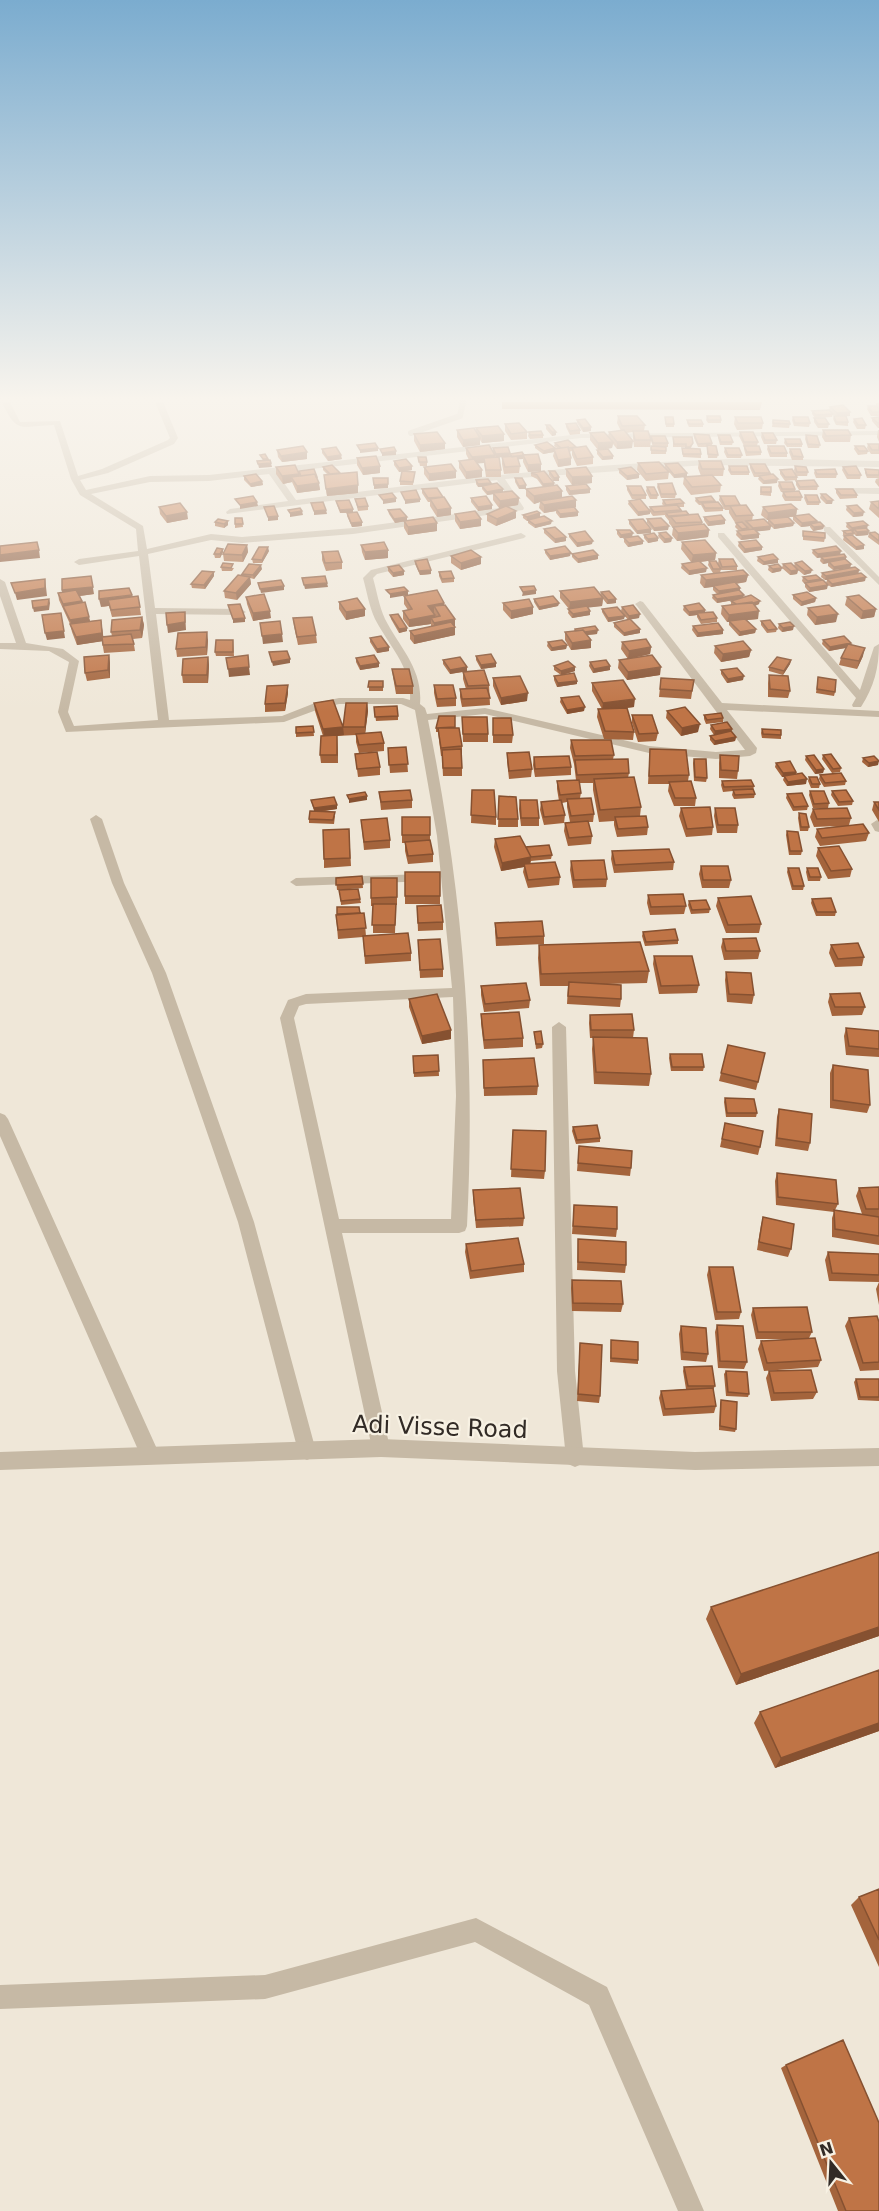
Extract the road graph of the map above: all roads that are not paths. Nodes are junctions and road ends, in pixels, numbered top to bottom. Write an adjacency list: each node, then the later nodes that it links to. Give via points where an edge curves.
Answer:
1 (103, 505): 8 (street, via 140,528)
2 (278, 505): 4 (street)
3 (518, 505): 8 (street, via 520,508 353,531 242,540 211,537)
4 (230, 512)
5 (827, 529): 11 (street)
6 (721, 535): 18 (street)
7 (521, 536): 19 (street, via 374,572 368,578 376,610 413,672 418,690)
8 (144, 553): 9 (street); 13 (street)
9 (79, 562)
10 (0, 582): 16 (street)
11 (879, 582)
12 (640, 604): 20 (street)
13 (152, 611): 14 (street); 24 (street)
14 (241, 612)
15 (0, 646): 16 (street)
16 (22, 647): 24 (street, via 56,649 69,654 74,661 63,712 70,730)
17 (879, 647): 18 (street)
18 (861, 698): 21 (street)
19 (415, 704): 23 (street); 24 (street, via 339,700 284,719)
20 (719, 706): 21 (street); 23 (street, via 751,748 750,753 728,756 623,746 485,711)
21 (853, 712): 22 (street)
22 (879, 714)
23 (422, 718): 26 (street, via 446,846)
24 (164, 723)
25 (96, 819): 33 (street, via 118,883 159,973 246,1222)
26 (447, 878): 27 (street); 28 (street)
27 (296, 882)
28 (461, 992): 31 (street, via 464,1158 459,1226); 31 (street, via 306,999 293,1004 287,1018)
29 (559, 1027): 36 (street, via 566,1371)
30 (0, 1119): 34 (street)
31 (333, 1226): 32 (street)
32 (381, 1448): 33 (street, Adi Visse Road); 36 (street, Adi Visse Road)
33 (307, 1451): 34 (street, Adi Visse Road)
34 (150, 1455): 37 (street, Adi Visse Road)
35 (879, 1457): 36 (street, Adi Visse Road, via 695,1461)
36 (575, 1458)
37 (0, 1461)
38 (0, 1997): 39 (street, via 265,1987 476,1930 598,1996)
39 (691, 2211)

